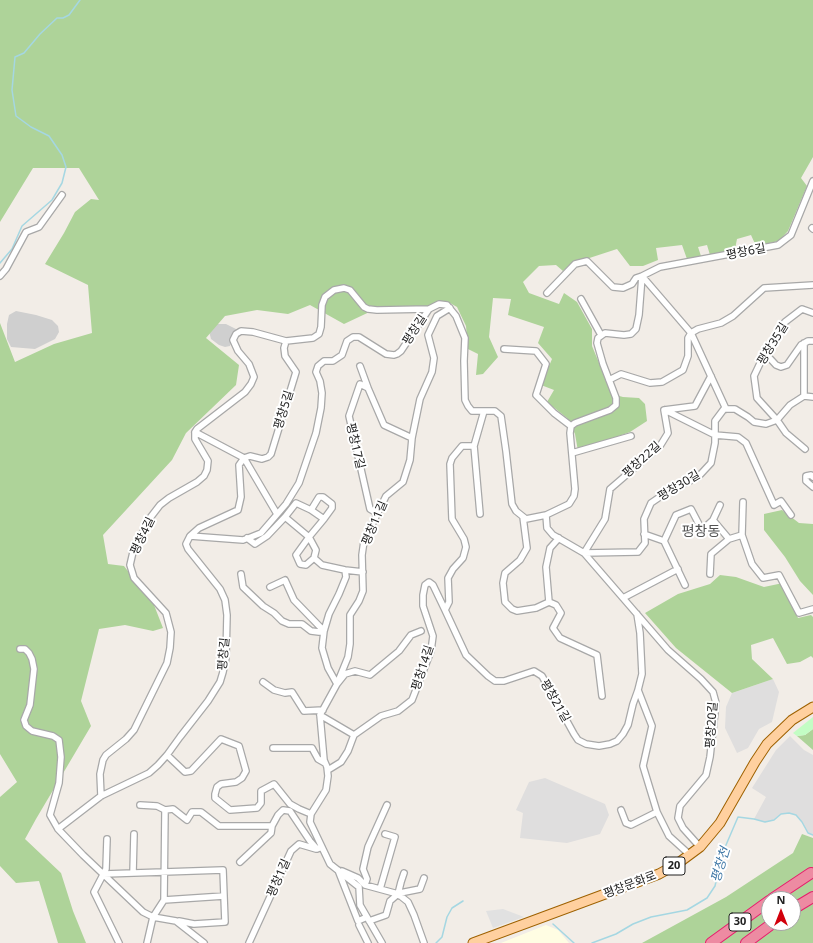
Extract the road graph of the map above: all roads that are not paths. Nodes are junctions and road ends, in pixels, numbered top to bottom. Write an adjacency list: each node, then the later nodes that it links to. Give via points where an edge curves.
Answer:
1 (813, 181): 4 (street, 평창6길, via 791,235 778,245 660,267)
2 (62, 195): 3 (street, via 39,227 26,232)
3 (0, 276)
4 (642, 276): 6 (street, 평창6길, via 623,288 613,287 587,261 575,264); 11 (street); 12 (street, via 636,329 630,334)
5 (813, 285): 11 (street, via 764,288 734,316)
6 (547, 293)
7 (581, 299): 12 (street)
8 (450, 308): 9 (street, 평창길 / 평창길, via 440,304); 26 (street, via 461,325 465,338 465,400 472,411); 32 (street, 평창11길, via 437,316 428,334 434,358 432,372 420,400)
9 (429, 309): 13 (street, via 368,309 350,290 334,290 325,297 322,305 319,334 313,338); 43 (street, 평창길 / 평창길, via 397,354 386,354 359,337 353,337 347,341 342,355 333,361 324,361 318,366 316,372 322,393 316,433 299,483)
10 (813, 313): 17 (street, 평창35길, via 802,309 785,322)
11 (692, 333): 19 (street); 20 (street, via 688,338 688,356 683,370 662,382 650,383 621,374)
12 (601, 335): 20 (street, via 597,343)
13 (286, 341): 29 (street, via 253,332 241,331 236,334 233,340 249,364 254,377 245,392); 36 (street, 평창5길, via 286,356 296,372 271,454 262,458)
14 (813, 341): 15 (street)
15 (804, 343): 17 (street, via 787,365 781,367); 22 (street)
16 (504, 349): 28 (street, via 536,351 546,364 536,395)
17 (765, 353): 27 (street, 평창35길, via 754,376 757,398)
18 (360, 366): 21 (street)
19 (711, 376): 24 (street); 25 (street, via 695,406)
20 (609, 380): 28 (street, via 616,405)
21 (368, 388): 32 (street, via 384,425); 42 (street, 평창17길, via 360,384 349,416 370,509)
22 (804, 396): 23 (street); 27 (street, via 790,405)
23 (813, 398)
24 (726, 409): 27 (street, via 735,410 754,422 766,424); 30 (street, 평창30길, via 715,421)
25 (664, 410): 30 (street); 59 (street, 평창22길, via 668,433 660,446 610,489 605,519)
26 (484, 411): 33 (street); 48 (street, via 495,411 500,416 512,504)
27 (777, 420): 34 (street, 평창35길, via 786,433)
28 (571, 426): 35 (street)
29 (195, 432): 36 (street, 평창5길); 87 (street, 평창4길, via 195,439 208,461 207,470 197,482 169,498 150,518 133,552 130,565 134,578 166,613 171,632 167,663 134,730 103,760 100,774)
30 (715, 435): 46 (street, via 738,437 746,443 774,505 781,501); 51 (street, 평창30길, via 711,464 698,477 670,490 651,503 644,519)
31 (631, 436): 35 (street)
32 (412, 438): 42 (street, 평창11길, via 410,460 403,482 386,496)
33 (474, 446): 44 (street); 71 (street, via 462,446 450,464 452,519 466,547 463,558 448,578 449,602)
34 (805, 449)
35 (572, 453): 45 (street, via 574,496 569,504)
36 (244, 458): 43 (street); 53 (street, via 239,465 241,497 238,510 199,528)
37 (813, 477): 38 (street, via 806,476 806,481)
38 (813, 488)
39 (743, 502): 52 (street)
40 (720, 505): 50 (street)
41 (311, 510): 47 (street, via 296,503); 49 (street); 49 (street, via 319,497 323,497 332,504)
42 (377, 513): 63 (street, 평창11길, via 364,541)
43 (277, 514): 55 (street, 평창길 / 평창길, via 261,532)
44 (480, 514)
45 (546, 515): 48 (street, via 534,519); 56 (street, 평창20길, via 547,528)
46 (791, 515)
47 (285, 517): 54 (street); 55 (street, via 267,536 255,544)
48 (523, 517): 69 (street, via 527,548 520,560 505,573 505,602 517,612)
49 (324, 519): 54 (street)
50 (713, 520): 57 (street); 58 (street, via 702,530 691,509 676,515)
51 (644, 534): 58 (street); 59 (street, 평창30길, via 645,543 638,552)
52 (742, 535): 57 (street); 70 (street, via 752,564 763,578 779,575 799,613)
53 (190, 536): 55 (street, 평창길 / 평창길, via 243,540); 84 (street, 평창길 / 평창길, via 186,544 188,549 225,600 226,658 220,682)
54 (309, 537): 60 (street, via 316,550); 60 (street, via 296,555 300,564 306,565)
55 (247, 538)
56 (559, 538): 59 (street, 평창20길); 69 (street, via 550,548 546,567)
57 (729, 539): 65 (street, via 711,554)
58 (664, 541): 61 (street)
59 (584, 553): 68 (street, 평창20길)
60 (314, 558): 62 (street, via 322,565)
61 (678, 569): 66 (street); 68 (street)
62 (345, 570): 63 (street); 73 (street, via 346,577)
63 (363, 572): 77 (street, 평창11길, via 363,591 350,615 348,657)
64 (241, 574): 73 (street, via 243,587 282,621 302,624 319,632)
65 (710, 574)
66 (685, 585)
67 (270, 587): 73 (street, via 285,580 294,600)
68 (623, 598): 72 (street, 평창20길)
69 (549, 602): 79 (street, via 556,605 561,613 553,628 560,638 597,655)
70 (813, 609)
71 (445, 610): 78 (street, 평창21길, via 466,655 495,681 504,681 534,671 542,676 574,734 578,740 586,744 610,744 620,737 628,725); 82 (street, 평창14길, via 429,582 423,595 423,606 433,636 431,651 412,700 398,711 381,716)
72 (637, 614): 78 (street, 평창21길, via 642,659); 99 (street, 평창20길, via 668,650 713,692 716,703 706,775 680,806 678,818 683,828)
73 (324, 631): 77 (street, via 322,648 328,668)
74 (421, 631): 77 (street, 평창11길, via 411,635 399,651 370,675 355,670 345,674)
75 (20, 648): 95 (street, via 29,653 34,669 30,705 24,720 26,726 32,731 59,740 61,757 58,783 50,815)
76 (263, 682): 81 (street, via 274,690 292,692 304,711)
77 (338, 684): 81 (street, 평창11길)
78 (638, 690): 92 (street, via 652,726 643,766)
79 (602, 696)
80 (813, 707): 99 (main road, 평창문화로 / 20, via 792,720 767,744 720,823)
81 (322, 712): 82 (street); 85 (street, via 323,752)
82 (354, 735): 86 (street, via 341,762)
83 (273, 748): 85 (street, via 312,748 318,759)
84 (167, 755): 87 (street, 평창길 / 평창길, via 149,773); 93 (street, via 185,772 191,771 221,739 239,746 246,771 236,782 217,787 215,798 230,810 257,808 261,804 261,791 274,784 290,804)
85 (326, 764): 86 (street)
86 (328, 770): 93 (street, via 326,790)
87 (101, 796): 95 (street, 평창길 / 평창길)
88 (387, 805): 110 (street, via 368,847 363,869 367,879)
89 (140, 806): 90 (street, via 157,806)
90 (165, 810): 94 (street, via 173,809 186,820 192,812 201,812 219,826); 104 (street)
91 (621, 810): 92 (street, via 626,822 631,825)
92 (657, 812): 101 (street, via 669,836)
93 (311, 814): 100 (street, via 310,822)
94 (272, 826): 100 (street, via 283,810 290,811 310,841); 102 (street, via 271,833)
95 (58, 829): 108 (street)
96 (134, 834): 105 (street)
97 (385, 834): 111 (street, via 395,837)
98 (107, 839): 108 (street)
99 (700, 847): 101 (main road, 평창문화로 / 20)
100 (320, 848): 103 (street, via 330,864); 127 (street, 평창1길, via 298,844 292,851)
101 (690, 855): 131 (main road, 평창문화로 / 20, via 659,874)
102 (240, 862)
103 (338, 870): 110 (street, via 358,878); 120 (street, via 360,887 360,905); 120 (street, via 358,921)
104 (164, 872): 105 (street); 114 (street, via 223,870); 116 (street)
105 (134, 873): 108 (street)
106 (404, 873): 113 (street)
107 (811, 873): 112 (highway)
108 (104, 874): 119 (street, via 143,912); 124 (street, via 94,892)
109 (424, 878): 113 (street, via 420,889)
110 (365, 885): 111 (street)
111 (380, 889): 113 (street)
112 (784, 891)
113 (399, 895): 120 (street, via 390,901 386,915); 130 (street, via 408,902)
114 (224, 896): 116 (street); 121 (street, via 225,922 194,924)
115 (813, 897): 117 (highway)
116 (164, 900): 119 (street)
117 (801, 904)
118 (761, 907): 132 (highway, 30)
119 (153, 917): 121 (street); 125 (street)
120 (368, 919): 129 (street)
121 (176, 921): 126 (street)
122 (359, 925): 128 (street)
123 (762, 931): 133 (highway, 30)
124 (119, 943)
125 (147, 943)
126 (204, 943)
127 (249, 943)
128 (368, 943)
129 (382, 943)
130 (424, 943)
131 (473, 943)
132 (711, 943)
133 (746, 943)

